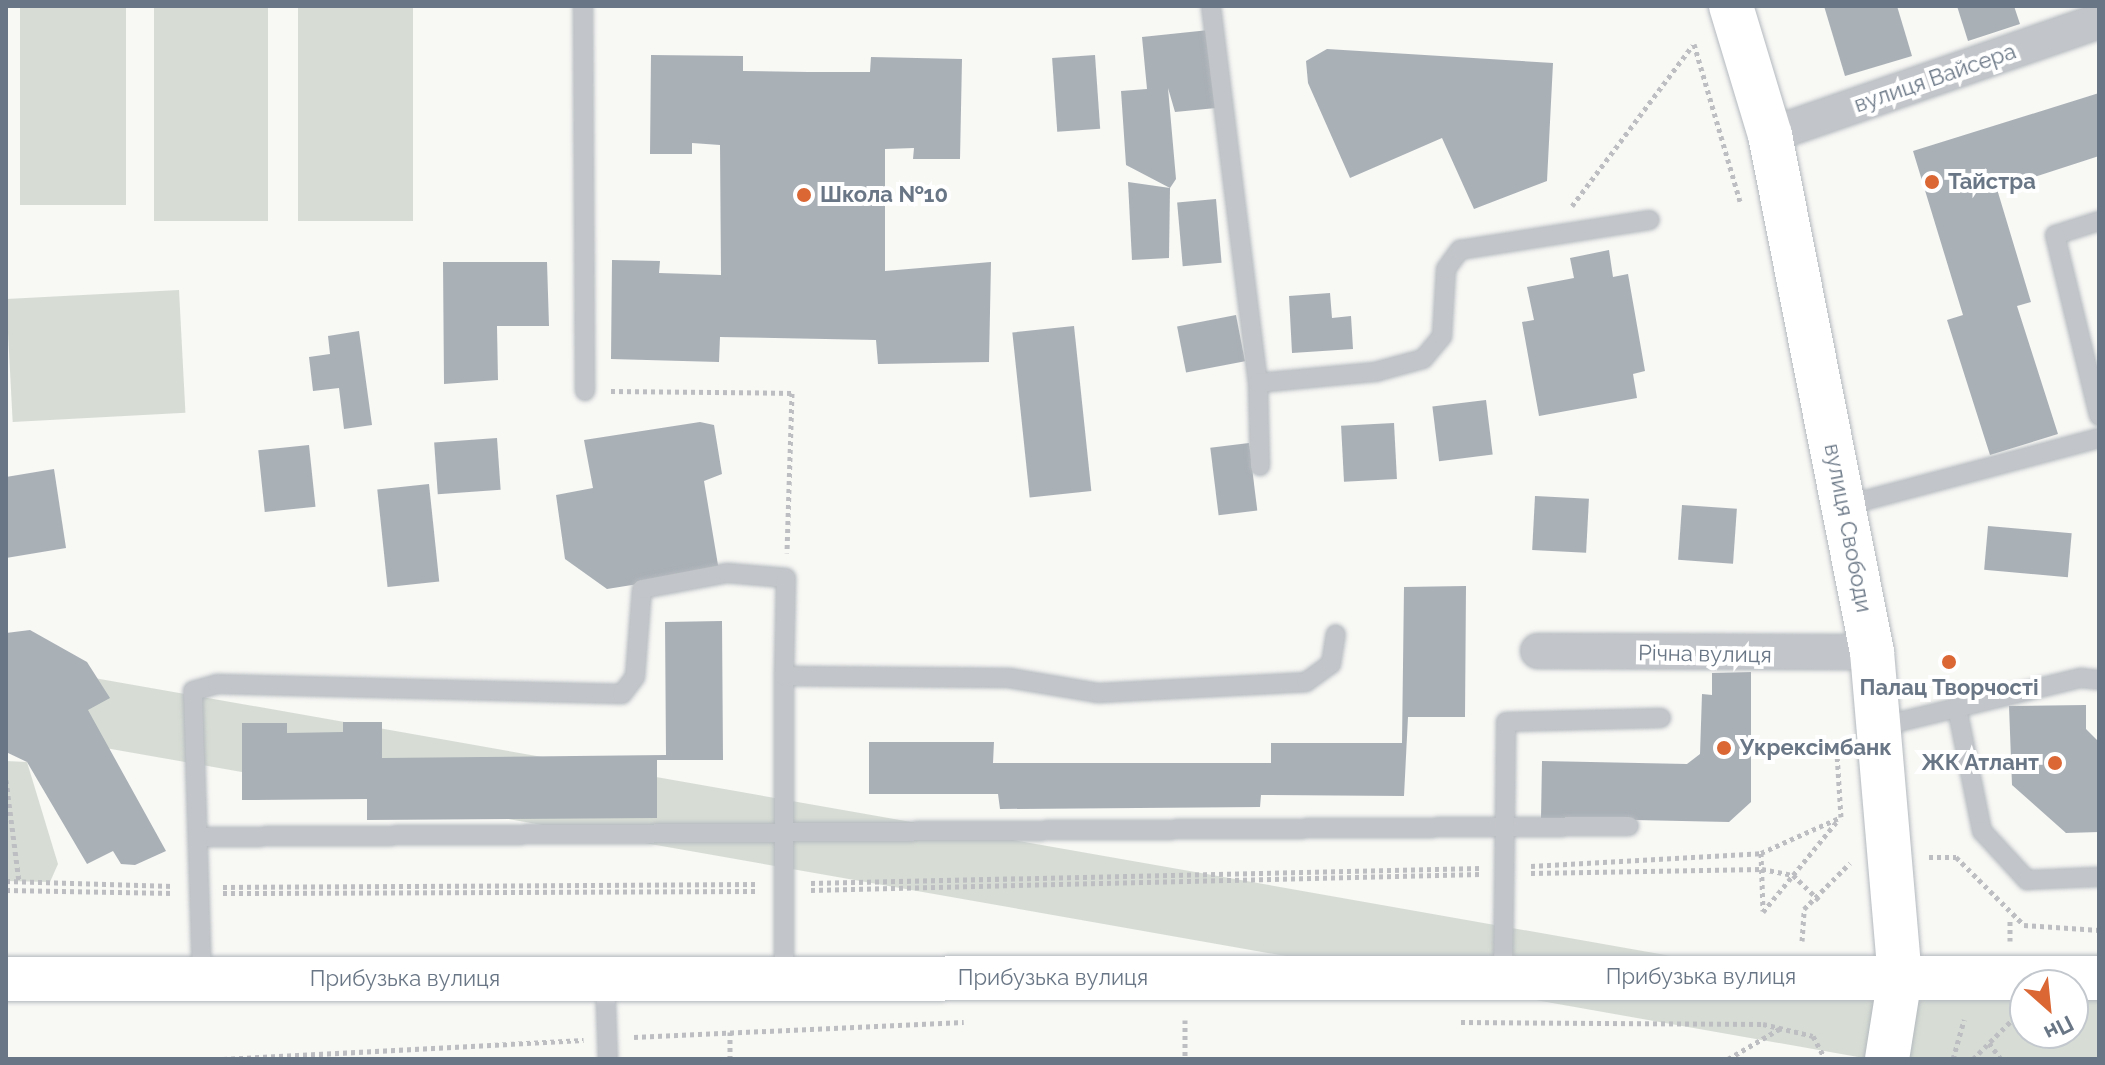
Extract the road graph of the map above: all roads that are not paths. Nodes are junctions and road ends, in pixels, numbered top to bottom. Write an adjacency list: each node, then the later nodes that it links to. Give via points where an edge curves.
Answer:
1 (583, 6): 9 (lane)
2 (1211, 6): 8 (lane)
3 (1731, 6): 5 (street, вулиця Свободи)
4 (2099, 21): 5 (street, вулиця Вайсера)
5 (1770, 135): 13 (street, вулиця Свободи)
6 (1650, 220): 8 (lane, via 1460,250 1446,269 1442,336 1423,359 1375,372)
7 (2099, 221): 10 (lane, via 2055,235)
8 (1258, 383): 12 (lane)
9 (585, 391)
10 (2099, 416)
11 (2099, 438): 13 (lane)
12 (1260, 466)
13 (1844, 506): 16 (street, вулиця Свободи)
14 (1336, 634): 17 (lane, via 1331,664 1306,682 1099,693 1009,678)
15 (1538, 651): 16 (street, Річна вулиця)
16 (1872, 652): 21 (street, вулиця Свободи)
17 (784, 676): 24 (lane); 25 (lane, via 786,578 727,573 642,589 635,677 622,694 217,684 193,691)
18 (2099, 680): 19 (lane)
19 (1957, 708): 21 (lane); 26 (lane, via 1982,831 2027,880)
20 (1661, 718): 22 (lane, via 1506,722)
21 (1882, 726): 27 (street, вулиця Свободи)
22 (1505, 823): 23 (lane); 24 (lane); 29 (lane)
23 (1629, 826)
24 (785, 836): 25 (lane); 28 (lane)
25 (199, 837): 32 (lane)
26 (2099, 877)
27 (1900, 977): 29 (street, Прибузька вулиця); 30 (street, Прибузька вулиця); 35 (street, вулиця Свободи)
28 (784, 978): 29 (street, Прибузька вулиця); 33 (street, Прибузька вулиця)
29 (1503, 978)
30 (2099, 978)
31 (6, 979): 32 (street, Прибузька вулиця)
32 (202, 979): 33 (street, Прибузька вулиця)
33 (605, 979): 34 (lane)
34 (608, 1059)
35 (1887, 1059)

